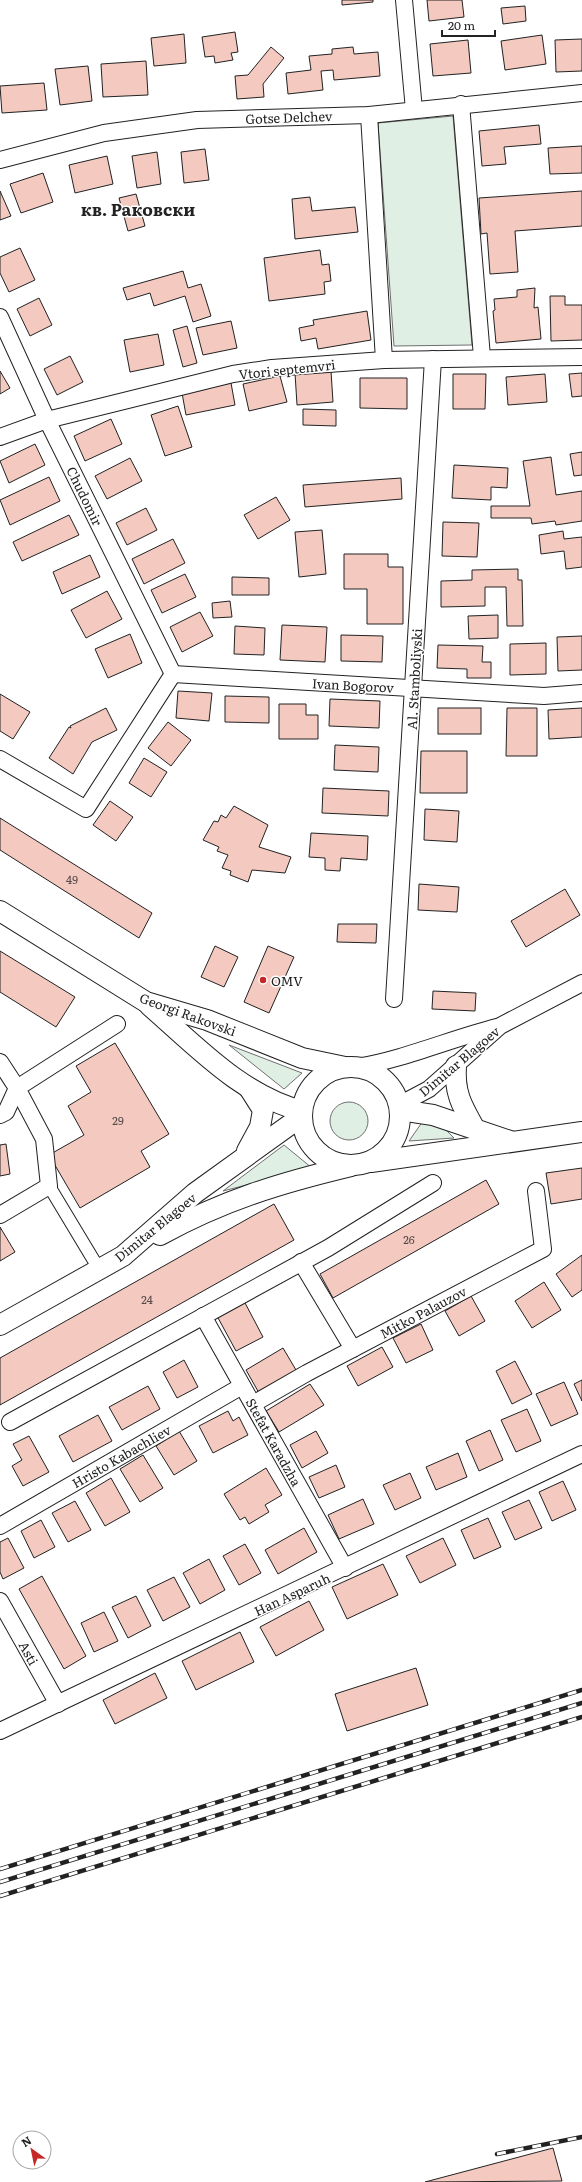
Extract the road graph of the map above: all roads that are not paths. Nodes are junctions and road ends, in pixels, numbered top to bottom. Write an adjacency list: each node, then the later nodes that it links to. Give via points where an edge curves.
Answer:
1 (404, 0): 4 (street)
2 (582, 93): 3 (street, Gotse Delchev)
3 (461, 104): 4 (street, Gotse Delchev); 8 (street)
4 (414, 110): 5 (street, Gotse Delchev)
5 (369, 115): 6 (street, Gotse Delchev, via 197,120 104,133); 11 (street)
6 (0, 160)
7 (0, 317): 12 (street, Chudomir)
8 (482, 357): 9 (street, Vtori septemvri); 10 (street, Vtori septemvri)
9 (582, 357)
10 (433, 359): 11 (street, Vtori septemvri); 15 (street, Al. Stamboliyski)
11 (384, 360): 12 (street, Vtori septemvri, via 272,368 234,374)
12 (47, 420): 13 (street, Vtori septemvri); 14 (street, Chudomir)
13 (0, 437)
14 (173, 674): 15 (street, Ivan Bogorov); 17 (street, via 86,809)
15 (414, 689): 16 (street, Ivan Bogorov, via 544,696); 20 (street, Al. Stamboliyski)
16 (582, 693)
17 (0, 759)
18 (0, 911): 21 (street, Georgi Rakovski)
19 (582, 983): 23 (street, Dimitar Blagoev)
20 (394, 999)
21 (146, 1002): 26 (street, Georgi Rakovski, via 206,1020 302,1058); 28 (street)
22 (117, 1024): 27 (street)
23 (500, 1026): 25 (street, Dimitar Blagoev); 26 (street, via 391,1060)
24 (0, 1062): 27 (street)
25 (456, 1066): 29 (street, Dimitar Blagoev, via 429,1089); 32 (street, via 455,1081 460,1103)
26 (351, 1067): 29 (street, via 372,1071 384,1079 393,1091); 30 (street, via 334,1070 316,1082 309,1090)
27 (17, 1088): 31 (street, via 6,1112); 38 (street, via 44,1139)
28 (249, 1088): 30 (street); 35 (street, via 263,1110 260,1127)
29 (399, 1107): 32 (street); 36 (street, via 400,1124 396,1137 377,1157)
30 (302, 1113): 35 (street, Dimitar Blagoev); 36 (street, via 304,1131 311,1146 338,1164)
31 (0, 1115)
32 (475, 1129): 34 (street)
33 (582, 1132): 34 (street)
34 (514, 1143): 36 (street)
35 (243, 1157): 41 (street, Dimitar Blagoev, via 195,1193)
36 (359, 1164): 41 (street, via 289,1181 232,1200 192,1218)
37 (433, 1183): 42 (street)
38 (49, 1186): 40 (street); 43 (street)
39 (536, 1191): 46 (street, Mitko Palauzov, via 543,1249)
40 (0, 1215)
41 (123, 1256): 43 (street, Dimitar Blagoev)
42 (301, 1262): 44 (street); 46 (street)
43 (99, 1269): 45 (street, Dimitar Blagoev)
44 (203, 1316): 47 (street, Stefat Karadzha); 49 (street)
45 (0, 1325)
46 (353, 1349): 48 (street, Mitko Palauzov)
47 (242, 1386): 48 (street, Stefat Karadzha); 51 (street, Hristo Kabachliev)
48 (252, 1404): 52 (street, Stefat Karadzha)
49 (10, 1422)
50 (582, 1454): 52 (street, Han Asparuh)
51 (0, 1526)
52 (345, 1568): 54 (street, Han Asparuh)
53 (0, 1601): 54 (street, Asti)
54 (58, 1704): 55 (street, Han Asparuh)
55 (0, 1731)

